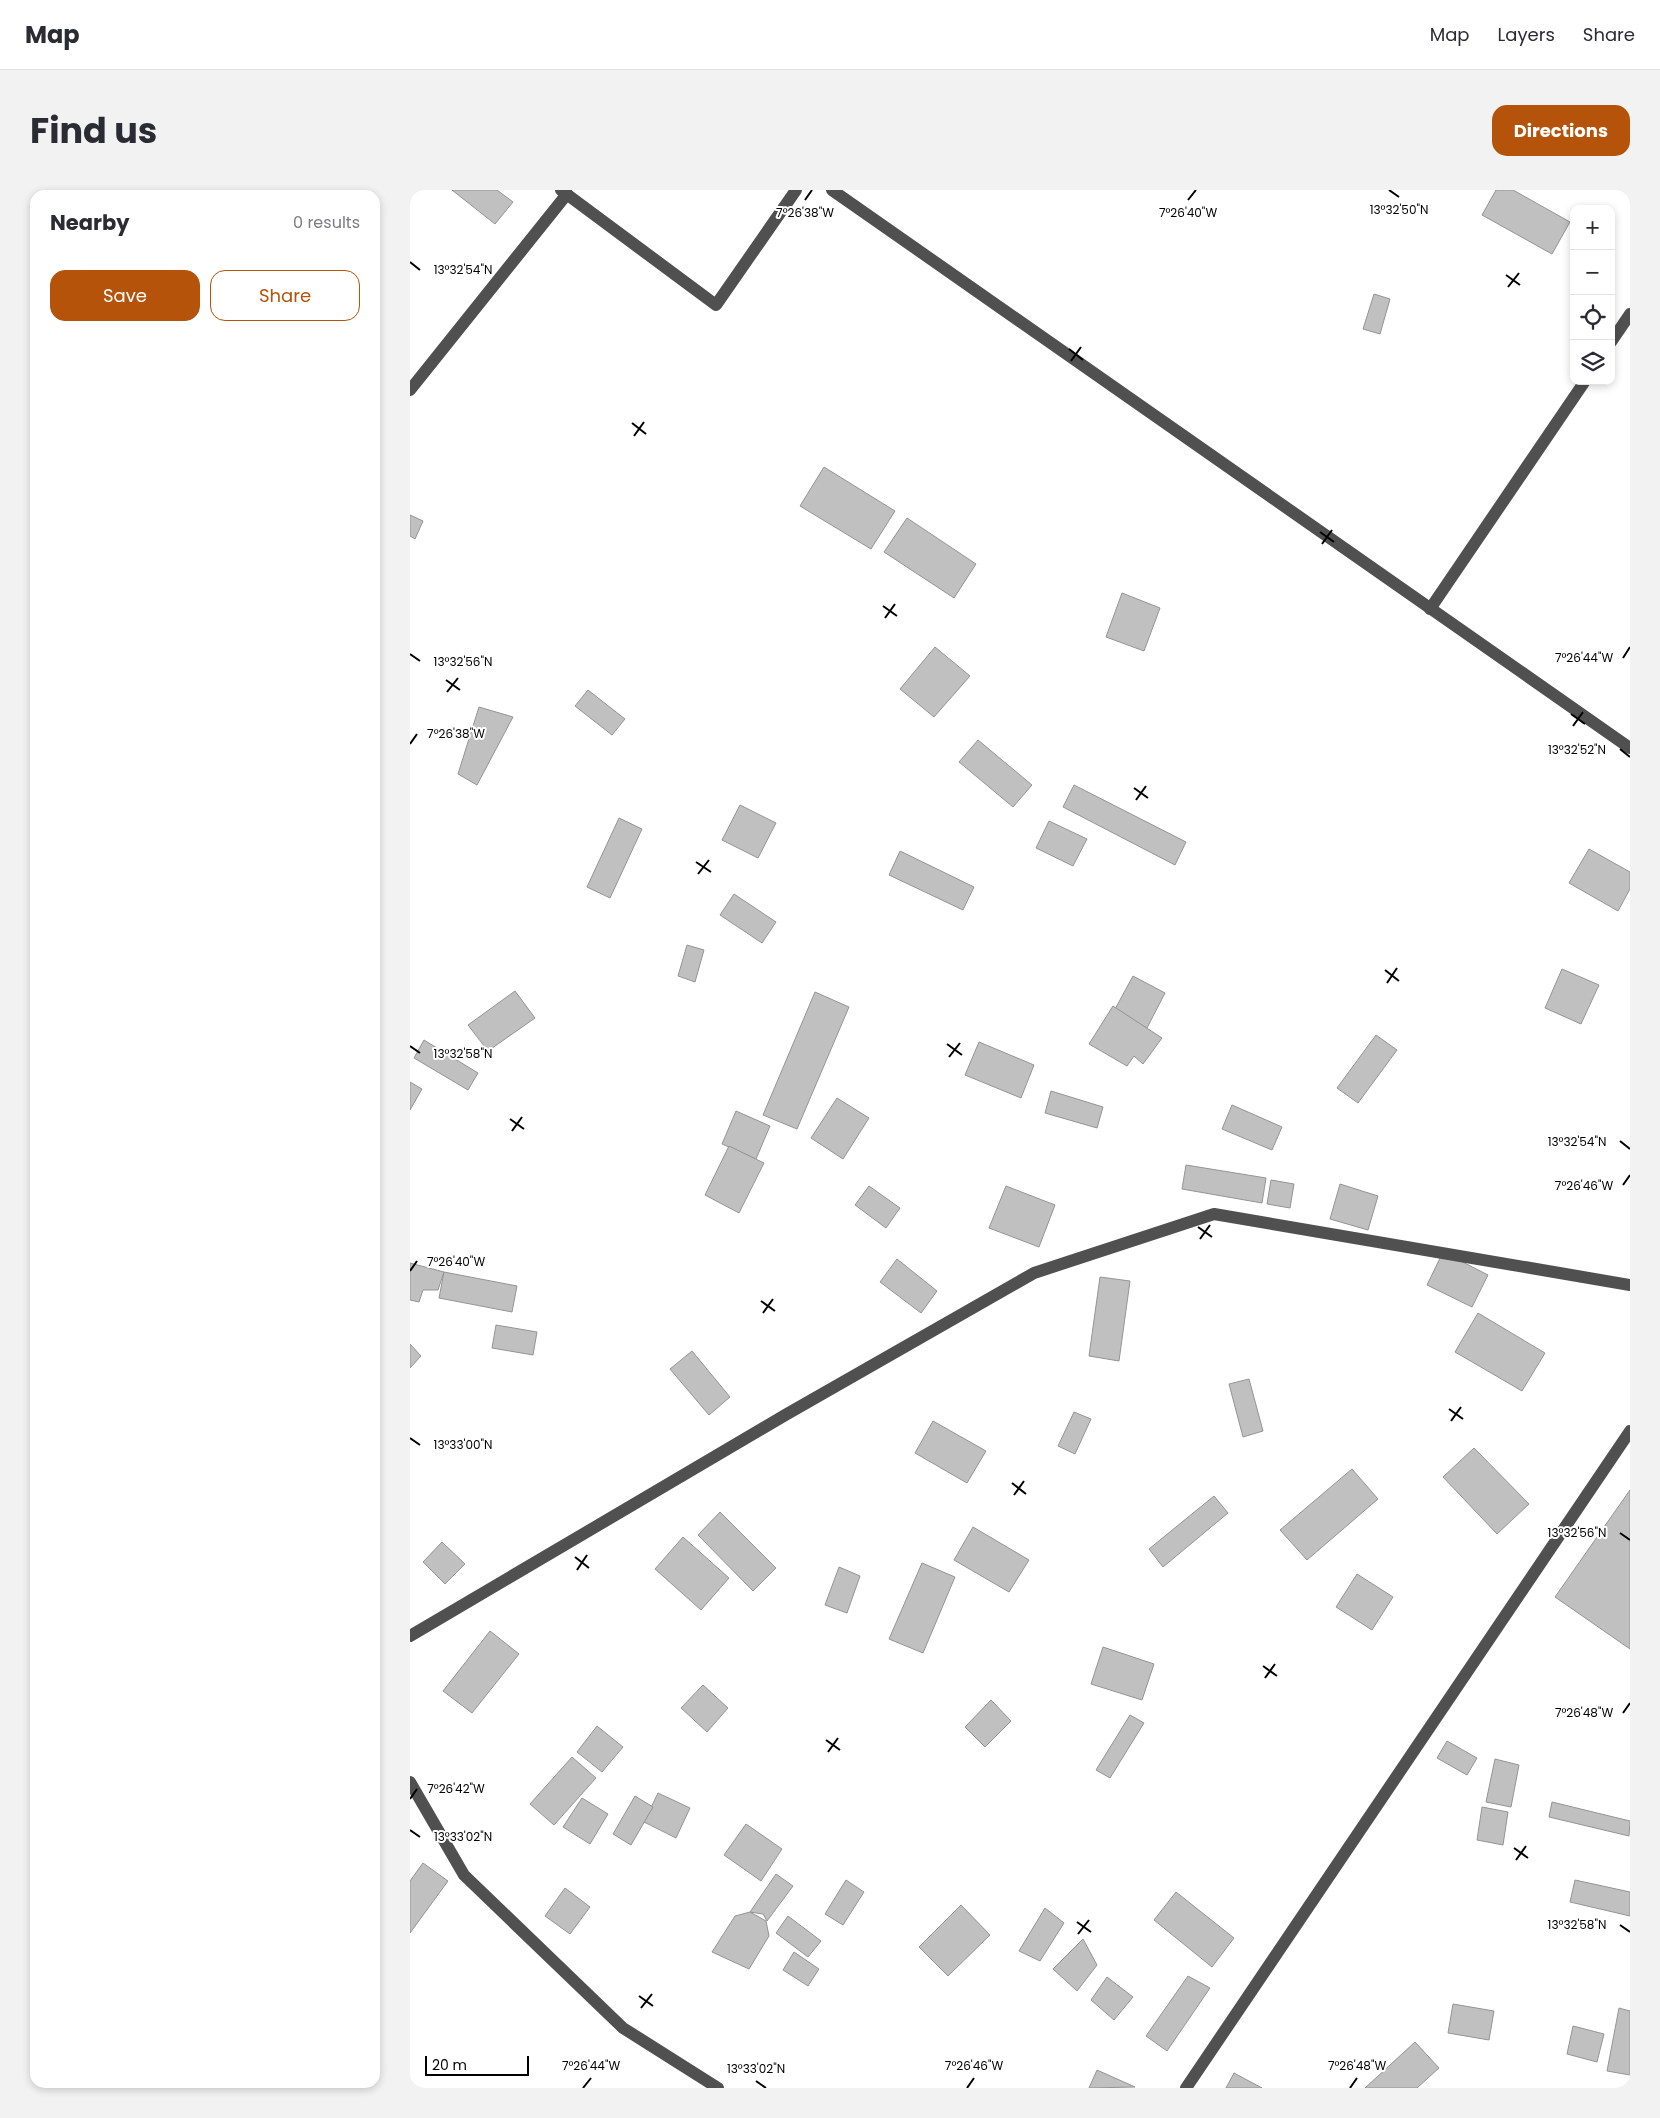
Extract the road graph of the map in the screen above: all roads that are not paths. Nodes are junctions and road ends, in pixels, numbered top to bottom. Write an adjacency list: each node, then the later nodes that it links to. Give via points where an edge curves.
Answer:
1 (796, 190): 3 (street, via 716,305)
2 (832, 190): 8 (street)
3 (564, 192): 7 (street)
4 (1630, 314): 5 (street)
5 (1612, 340)
6 (1582, 385): 8 (street)
7 (410, 390)
8 (1430, 609): 9 (street)
9 (1630, 748)
10 (1630, 1284): 12 (street, via 1214,1214 1034,1273)
11 (1630, 1431): 15 (street)
12 (410, 1636)
13 (410, 1782): 14 (street, via 464,1875 623,2028)
14 (718, 2088)
15 (1186, 2088)

